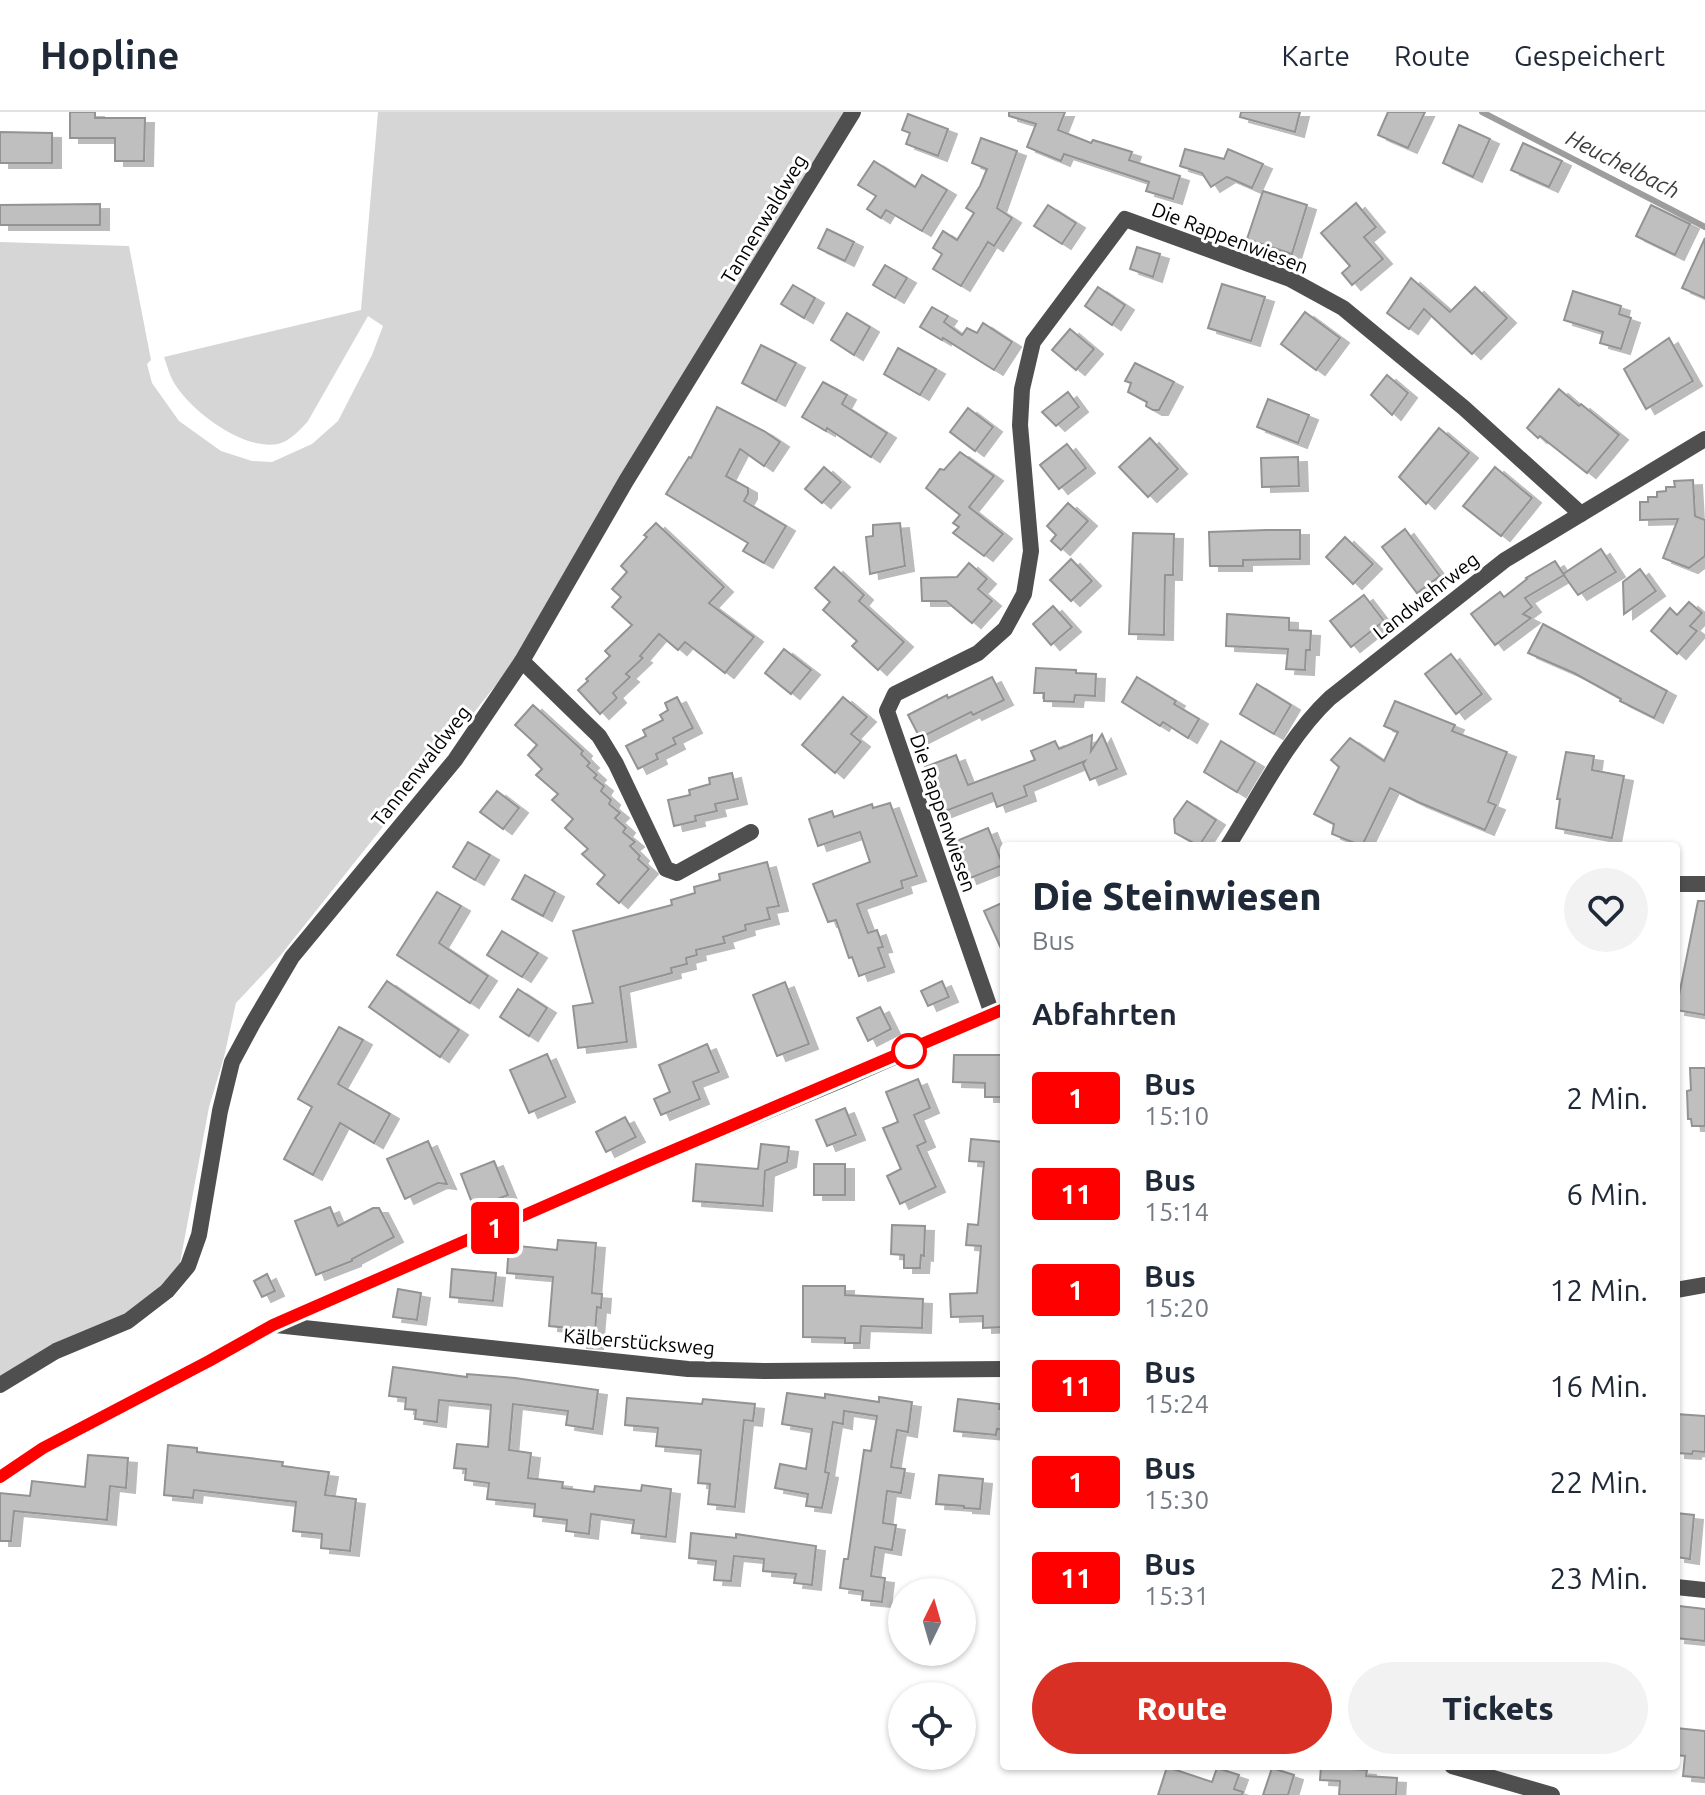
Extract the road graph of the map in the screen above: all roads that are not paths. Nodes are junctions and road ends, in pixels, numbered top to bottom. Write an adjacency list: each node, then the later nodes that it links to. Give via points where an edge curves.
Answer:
1 (853, 112): 4 (street, Tannenwaldweg)
2 (1705, 439): 3 (street, Landwehrweg)
3 (1581, 514): 6 (street, Landwehrweg, via 1505,560 1317,710); 9 (street, Die Rappenwiesen, via 1343,308 1290,279 1125,219 1033,342 1020,425 1031,551 1024,594 1005,629 978,653 895,694 887,711)
4 (522, 661): 5 (street, via 599,736 666,869 677,873); 14 (street, Tannenwaldweg, via 455,760 292,957 232,1062 199,1235 188,1266 167,1291 128,1321 56,1351)
5 (751, 832)
6 (1231, 842)
7 (1680, 884): 8 (street)
8 (1705, 884)
9 (998, 1012): 12 (street)
10 (1705, 1285): 11 (street)
11 (1680, 1289)
12 (273, 1325): 13 (street, Kälberstücksweg, via 688,1369); 15 (street, via 43,1448)
13 (1000, 1369)
14 (0, 1385)
15 (0, 1477)
16 (1680, 1587): 17 (street)
17 (1705, 1590)
18 (1466, 1770): 19 (street)
19 (1552, 1795)

